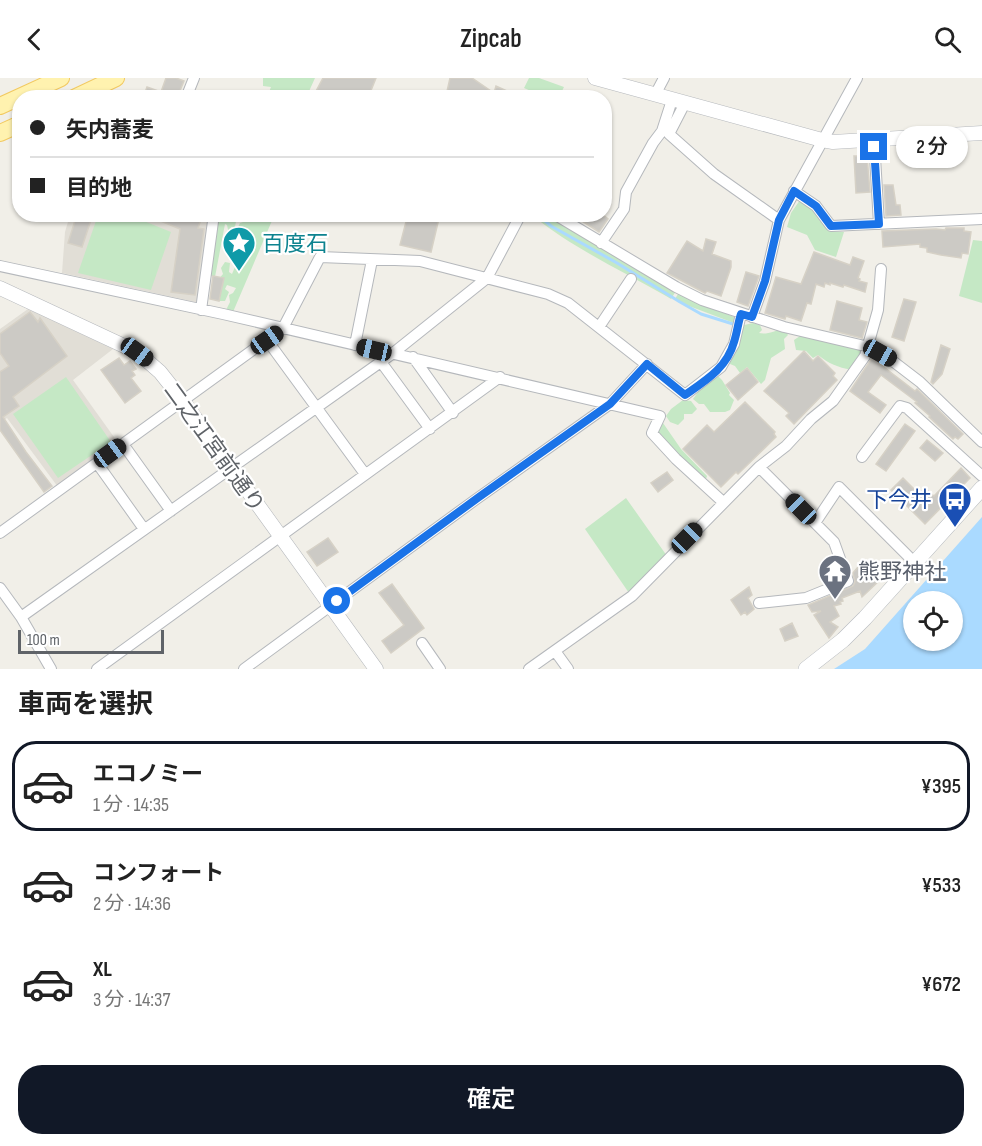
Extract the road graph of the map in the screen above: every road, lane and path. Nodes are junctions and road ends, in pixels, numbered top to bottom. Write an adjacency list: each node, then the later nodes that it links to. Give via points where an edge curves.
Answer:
1 (62, 78): 6 (main road)
2 (116, 78): 7 (main road)
3 (595, 78): 8 (street)
4 (664, 78): 8 (street)
5 (857, 78): 11 (street)
6 (34, 90)
7 (91, 90)
8 (655, 95): 9 (street)
9 (678, 101): 11 (street); 15 (street, via 669,134 714,174); 20 (street, via 626,192 624,209)
10 (982, 134): 12 (street)
11 (822, 140): 12 (street); 13 (street)
12 (874, 140): 19 (street)
13 (794, 191): 15 (street); 19 (street, via 816,206 831,226)
14 (982, 219): 19 (street)
15 (779, 220): 28 (street, via 765,281)
16 (213, 222): 27 (street)
17 (517, 222): 24 (street)
18 (567, 222): 20 (street)
19 (879, 224)
20 (601, 243): 28 (street, via 702,300)
21 (372, 260): 24 (street, via 420,261); 30 (street, via 320,257); 32 (street)
22 (0, 266): 27 (street)
23 (881, 269): 33 (street, via 878,310)
24 (487, 278): 29 (street, via 558,298); 34 (street)
25 (632, 279): 29 (street)
26 (0, 288): 39 (street, 二之江宮前通り, via 137,352 160,372)
27 (201, 310): 30 (street)
28 (747, 315): 33 (street); 37 (street, via 721,368 685,395)
29 (599, 327): 37 (street)
30 (283, 328): 31 (street); 32 (street)
31 (267, 340): 39 (street); 41 (street)
32 (356, 345): 34 (street)
33 (869, 347): 44 (street, via 920,382); 48 (street, via 833,401)
34 (392, 354): 35 (street); 36 (street)
35 (413, 357): 38 (street); 42 (street)
36 (381, 362): 41 (street); 43 (street)
37 (647, 364): 40 (street)
38 (500, 377): 40 (street); 42 (street)
39 (183, 401): 45 (street); 49 (street, 二之江宮前通り)
40 (610, 404): 53 (street, via 660,416 652,433); 62 (street)
41 (317, 408): 49 (street); 50 (street)
42 (453, 412): 43 (street)
43 (430, 429): 50 (street)
44 (982, 442)
45 (123, 444): 47 (street); 54 (street)
46 (862, 457): 51 (street, via 900,406 907,408)
47 (97, 463): 56 (street); 57 (street)
48 (759, 467): 53 (street); 55 (street)
49 (231, 468): 54 (street); 58 (street, 二之江宮前通り)
50 (365, 474): 58 (street)
51 (982, 476)
52 (982, 488): 59 (main road)
53 (723, 502): 65 (street, via 632,596)
54 (171, 511): 56 (street)
55 (815, 523): 59 (street, via 839,487); 61 (street, via 834,542 849,581 806,598)
56 (144, 529): 63 (street)
57 (0, 533)
58 (280, 537): 62 (street, 二之江宮前通り); 67 (street)
59 (915, 562): 73 (main road, via 851,632)
60 (0, 588): 63 (street)
61 (759, 603)
62 (330, 606): 68 (street); 69 (street, 二之江宮前通り)
63 (21, 617): 66 (street)
64 (422, 643): 70 (street)
65 (555, 651): 71 (street); 72 (street)
66 (51, 669)
67 (97, 669)
68 (244, 669)
69 (376, 669)
70 (440, 669)
71 (529, 669)
72 (568, 669)
73 (806, 669)

